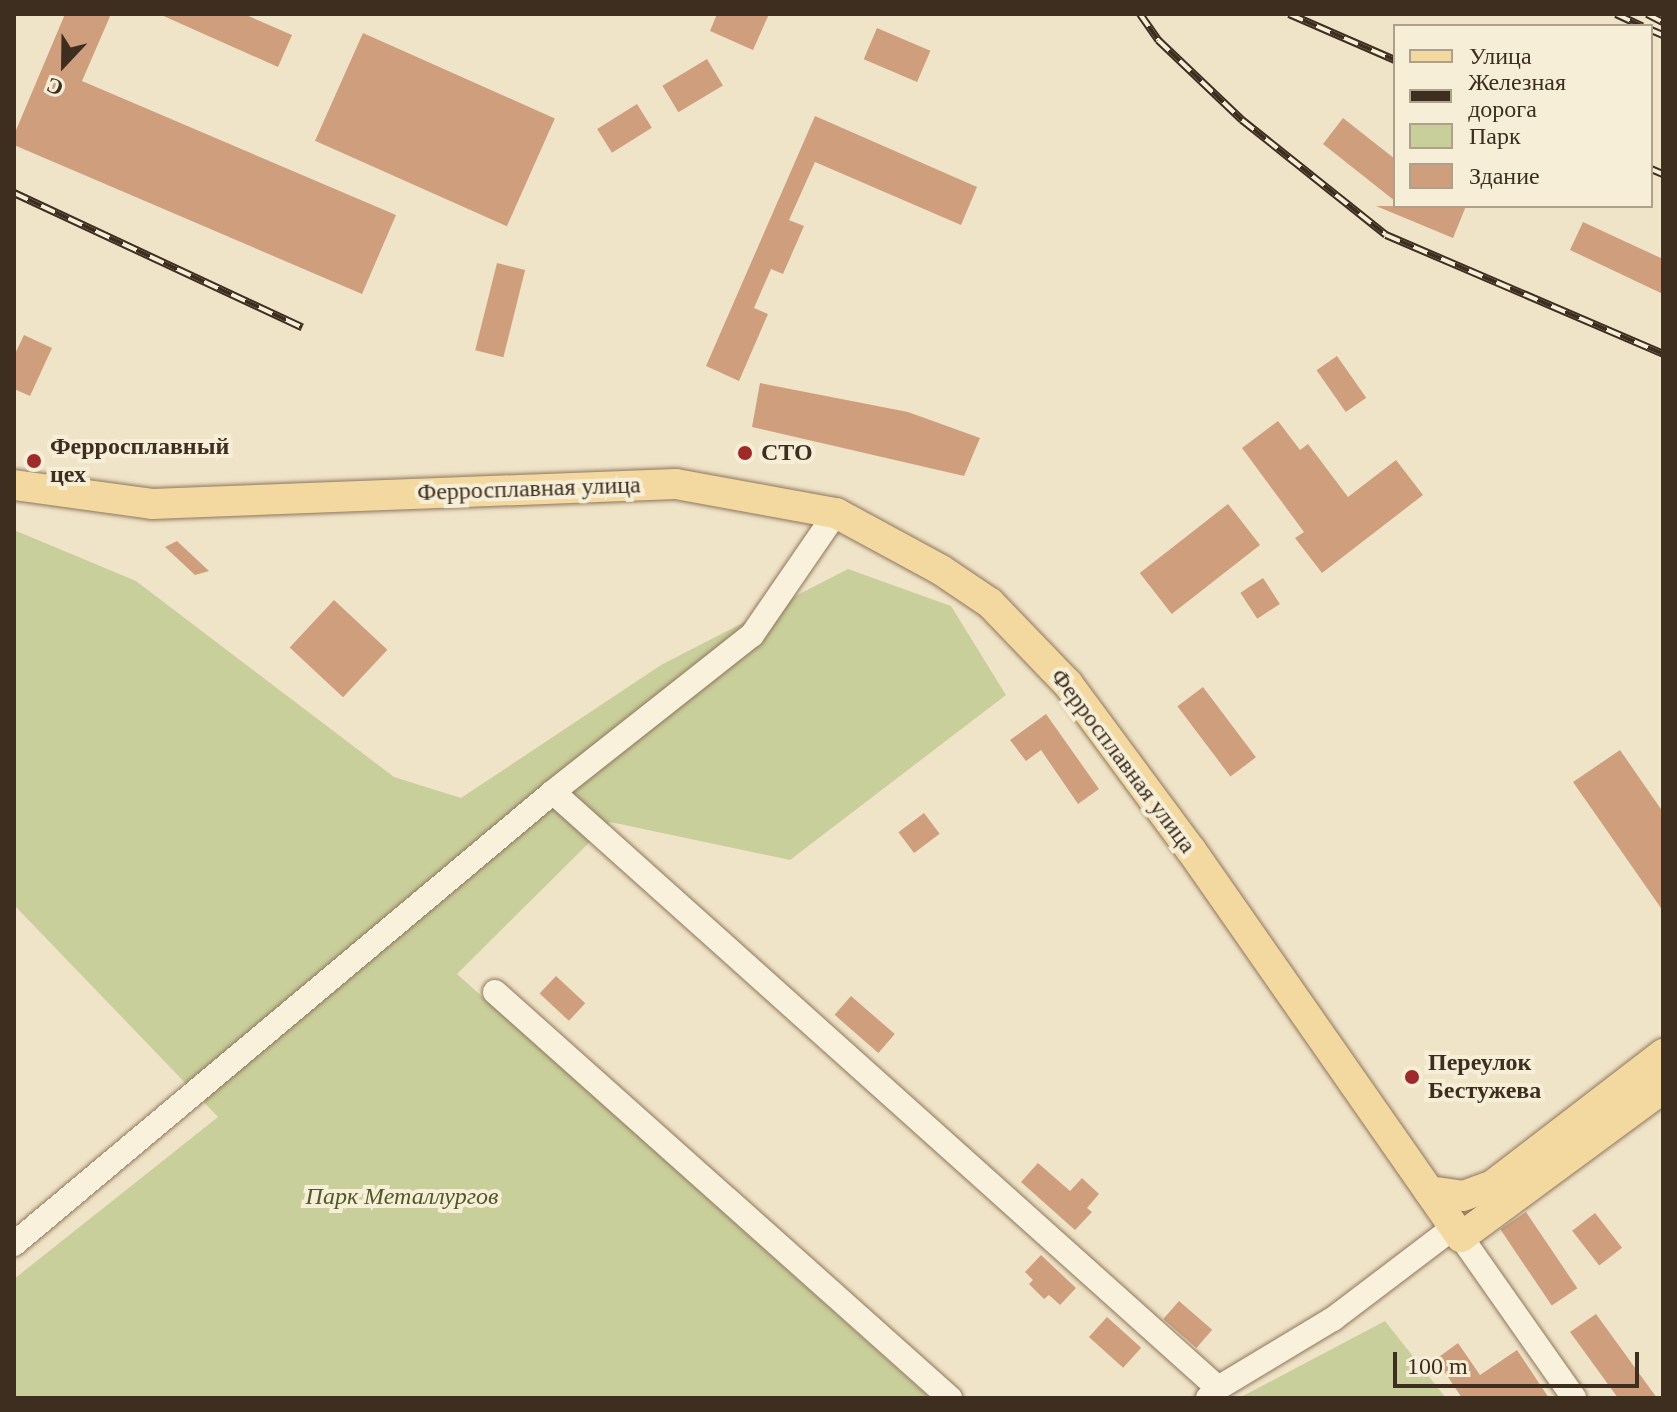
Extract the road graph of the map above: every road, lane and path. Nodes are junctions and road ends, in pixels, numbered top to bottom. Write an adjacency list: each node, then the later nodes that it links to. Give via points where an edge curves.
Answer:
1 (14, 485): 2 (main road, Ферросплавная улица, via 152,504 676,484)
2 (836, 513): 3 (street, via 752,635); 7 (main road, Ферросплавная улица, via 990,603 1068,684)
3 (553, 792): 9 (street); 10 (street)
4 (495, 992): 11 (street)
5 (1663, 1054): 7 (main road, via 1493,1185 1463,1196)
6 (1659, 1099): 8 (main road)
7 (1429, 1191): 8 (main road, Ферросплавная улица)
8 (1458, 1232): 10 (street, via 1333,1319); 12 (street, Ферросплавная улица)
9 (14, 1244)
10 (1213, 1393)
11 (950, 1398)
12 (1574, 1398)

